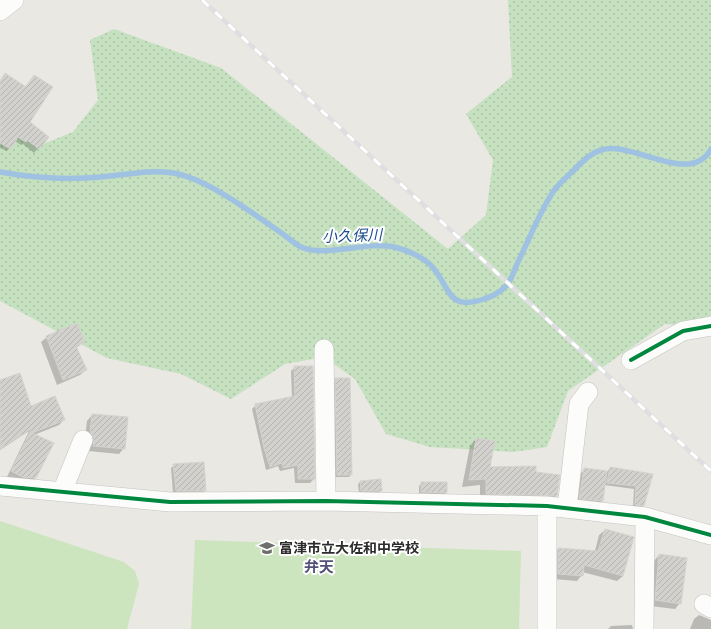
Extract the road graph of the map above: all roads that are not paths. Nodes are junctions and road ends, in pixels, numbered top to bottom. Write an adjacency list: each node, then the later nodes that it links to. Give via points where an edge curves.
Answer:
1 (14, 0): 2 (street)
2 (0, 11)
3 (711, 326): 5 (street, via 683,331)
4 (324, 349): 10 (street)
5 (631, 360)
6 (588, 392): 12 (street, via 579,404)
7 (83, 440): 9 (street)
8 (0, 486): 9 (street)
9 (62, 492): 10 (street, via 170,502)
10 (326, 501): 11 (street)
11 (547, 506): 12 (street); 15 (street)
12 (567, 508): 13 (street)
13 (645, 517): 14 (street); 16 (street)
14 (711, 535)
15 (547, 629)
16 (644, 629)

